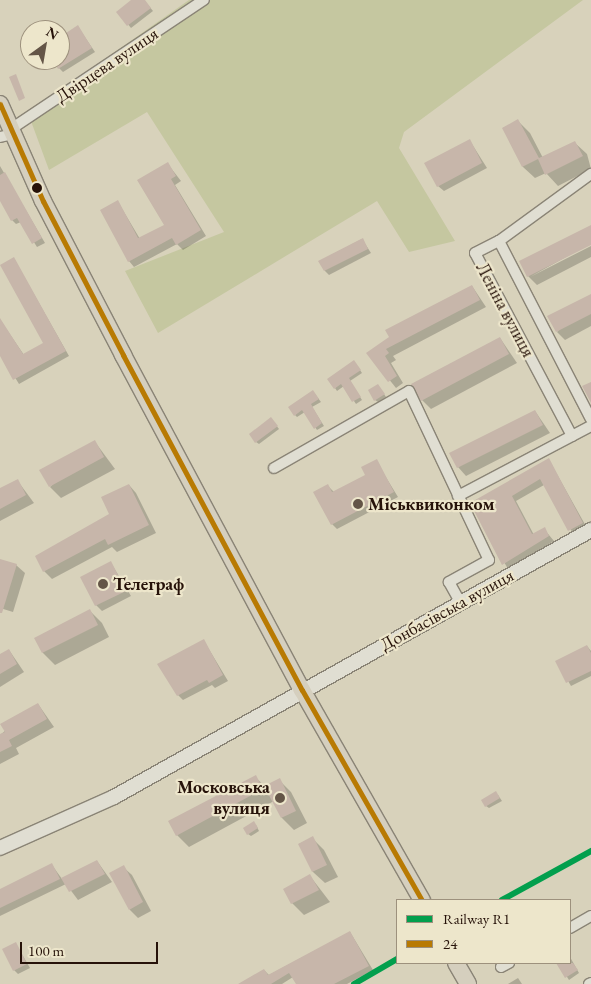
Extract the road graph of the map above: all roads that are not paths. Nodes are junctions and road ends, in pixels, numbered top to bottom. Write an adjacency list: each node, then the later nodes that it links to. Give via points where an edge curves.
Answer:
1 (204, 0): 3 (street, Двірцева вулиця)
2 (0, 104): 3 (main road)
3 (8, 134): 13 (main road)
4 (591, 174): 5 (street)
5 (498, 241): 6 (street, Леніна вулиця); 8 (street, Леніна вулиця, via 475,253)
6 (591, 419)
7 (591, 426): 8 (street)
8 (572, 436): 10 (street)
9 (274, 468): 10 (street, via 409,391)
10 (458, 496): 12 (street, via 489,560 449,582)
11 (591, 530): 12 (street, Донбасівська вулиця)
12 (460, 602): 13 (street, Донбасівська вулиця)
13 (302, 690): 14 (street, Донбасівська вулиця, via 114,798); 15 (main road)
14 (0, 848)
15 (421, 899)
16 (591, 916): 17 (street)
17 (571, 927)

